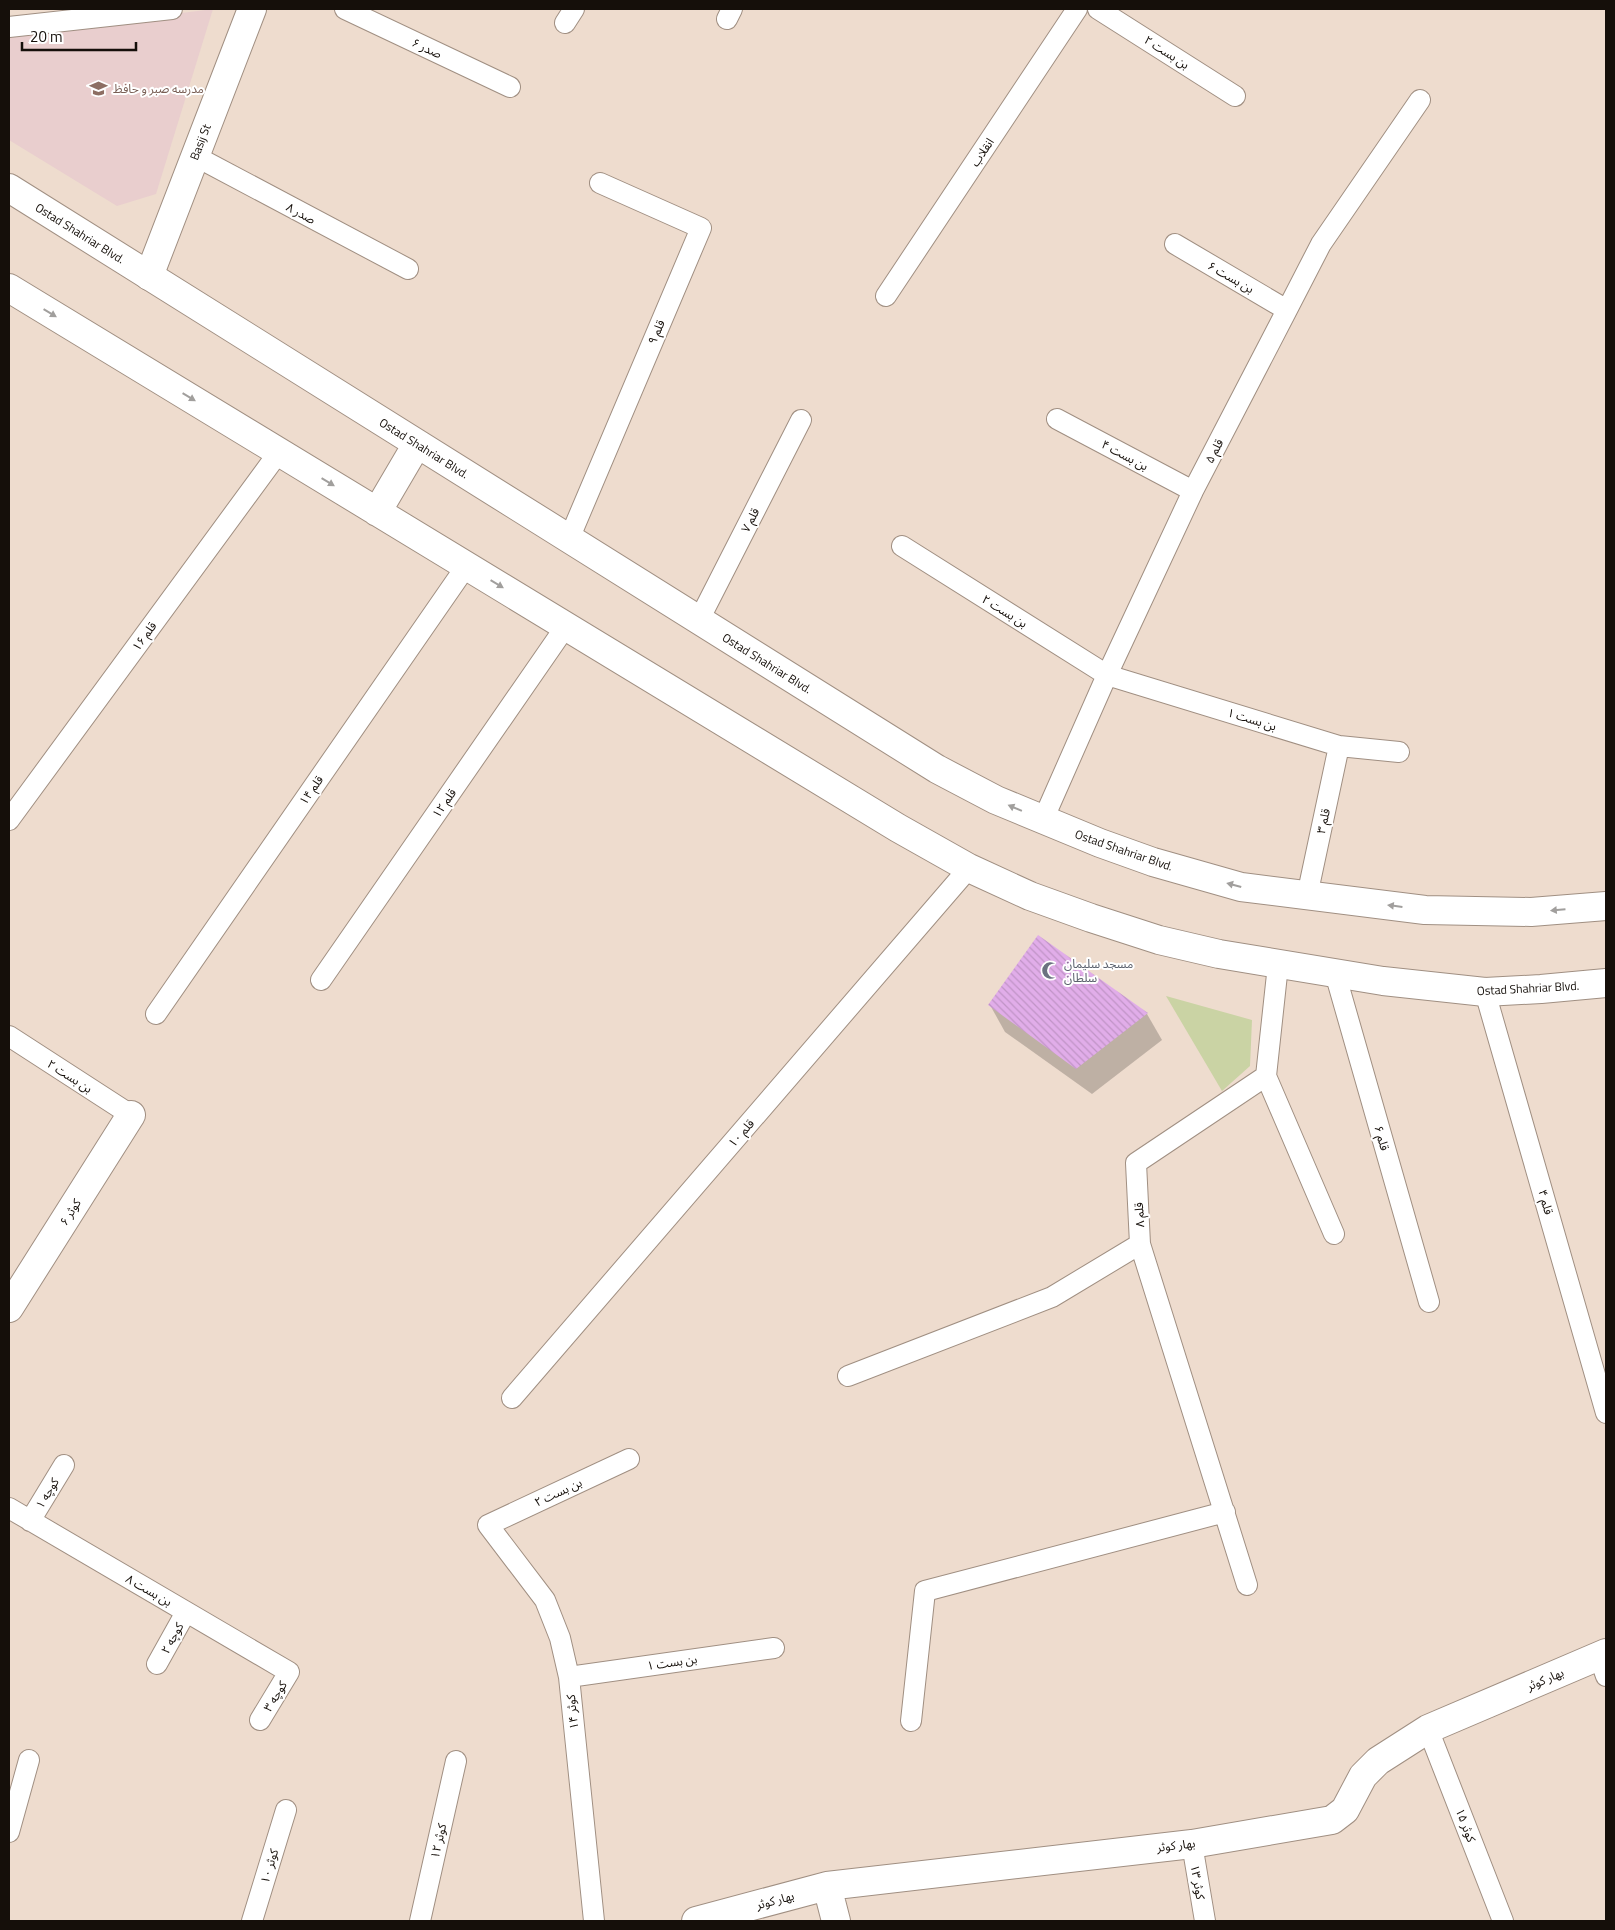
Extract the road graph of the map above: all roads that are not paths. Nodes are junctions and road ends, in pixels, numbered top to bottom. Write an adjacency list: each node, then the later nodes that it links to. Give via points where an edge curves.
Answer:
1 (172, 9): 6 (lane)
2 (252, 9): 10 (main road, Basij St)
3 (345, 9): 7 (lane, صدر ۶)
4 (1077, 9): 17 (lane, انقلاب)
5 (1098, 9): 8 (lane, بن بست ۲)
6 (9, 27)
7 (510, 87)
8 (1235, 96)
9 (1420, 100): 18 (lane, قلم ۵, via 1321,244)
10 (195, 156): 14 (lane, صدر ۸); 15 (main road, Basij St)
11 (600, 183): 25 (lane, قلم ۹, via 701,228)
12 (9, 188): 15 (main road, Ostad Shahriar Blvd.)
13 (1175, 244): 18 (lane, بن بست ۶)
14 (408, 269)
15 (149, 276): 21 (main road, Ostad Shahriar Blvd.)
16 (9, 288): 22 (main road, Ostad Shahriar Blvd., one-way to 22)
17 (886, 296)
18 (1287, 310): 23 (lane, قلم ۵)
19 (801, 420): 28 (lane, قلم ۷)
20 (1057, 420): 23 (lane, بن بست ۴)
21 (418, 444): 24 (main road); 25 (main road, Ostad Shahriar Blvd.)
22 (279, 452): 24 (main road, Ostad Shahriar Blvd., one-way to 24); 33 (lane, قلم ۱۶)
23 (1193, 491): 30 (lane, قلم ۵)
24 (377, 512): 27 (main road, Ostad Shahriar Blvd.)
25 (569, 539): 28 (main road, Ostad Shahriar Blvd.)
26 (902, 546): 30 (lane, بن بست ۲)
27 (467, 566): 29 (main road, Ostad Shahriar Blvd., one-way to 29); 43 (lane, قلم ۱۴)
28 (699, 620): 34 (main road, Ostad Shahriar Blvd., one-way to 28, via 937,769)
29 (566, 626): 35 (main road, Ostad Shahriar Blvd.); 40 (lane, قلم ۱۲)
30 (1108, 675): 31 (lane, بن بست ۱); 34 (lane, قلم ۵)
31 (1339, 746): 32 (lane, بن بست ۱); 36 (lane, قلم ۳)
32 (1399, 752)
33 (9, 820)
34 (1043, 820): 36 (main road, Ostad Shahriar Blvd., one-way to 34, via 1240,887 1153,862)
35 (969, 868): 38 (main road, Ostad Shahriar Blvd., via 1030,896 1159,940); 52 (lane, قلم ۱۰)
36 (1307, 896): 37 (main road, Ostad Shahriar Blvd., one-way to 36, via 1532,912 1425,910)
37 (1606, 906)
38 (1278, 965): 39 (main road, Ostad Shahriar Blvd.); 45 (lane)
39 (1335, 973): 42 (main road, Ostad Shahriar Blvd.); 49 (lane, قلم ۶)
40 (321, 980)
41 (1606, 983): 42 (main road, Ostad Shahriar Blvd.)
42 (1485, 992): 53 (lane, قلم ۴)
43 (156, 1014)
44 (11, 1042): 46 (lane, بن بست ۲)
45 (1266, 1076): 47 (lane); 48 (lane, قلم ۸, via 1136,1163)
46 (131, 1115): 50 (main road, کوثر ۶)
47 (1334, 1234)
48 (1140, 1244): 51 (lane, قلم ۸, via 1052,1297); 57 (lane)
49 (1429, 1302)
50 (9, 1308)
51 (848, 1376)
52 (512, 1398)
53 (1606, 1413)
54 (629, 1459): 59 (lane, بن بست ۲)
55 (64, 1465): 58 (lane, کوچه ۱)
56 (9, 1508): 58 (lane, بن بست ۸)
57 (1225, 1512): 60 (lane); 68 (lane, via 925,1590)
58 (30, 1521): 61 (lane, بن بست ۸)
59 (488, 1525): 66 (lane, کوثر ۱۴, via 545,1600 560,1638)
60 (1247, 1584)
61 (186, 1612): 64 (lane, کوچه ۲); 65 (lane, بن بست ۸)
62 (774, 1648): 66 (lane, بن بست ۱)
63 (1604, 1662): 69 (main road, بهار کوثر)
64 (157, 1664)
65 (289, 1672): 67 (lane, کوچه ۳)
66 (569, 1677): 78 (lane, کوثر ۱۴)
67 (260, 1720)
68 (911, 1721)
69 (1428, 1730): 74 (main road, بهار کوثر, via 1378,1761 1363,1776 1345,1810 1332,1820); 82 (lane, کوثر ۱۵)
70 (29, 1760): 73 (lane)
71 (456, 1762): 77 (lane, کوثر ۱۲)
72 (286, 1810): 76 (lane, کوثر ۱۰)
73 (9, 1832)
74 (1192, 1844): 75 (main road, بهار کوثر); 81 (lane, کوثر ۱۳)
75 (827, 1886): 79 (main road, بهار کوثر); 80 (main road)
76 (252, 1921)
77 (420, 1921)
78 (594, 1921)
79 (696, 1921)
80 (836, 1921)
81 (1205, 1921)
82 (1503, 1921)

